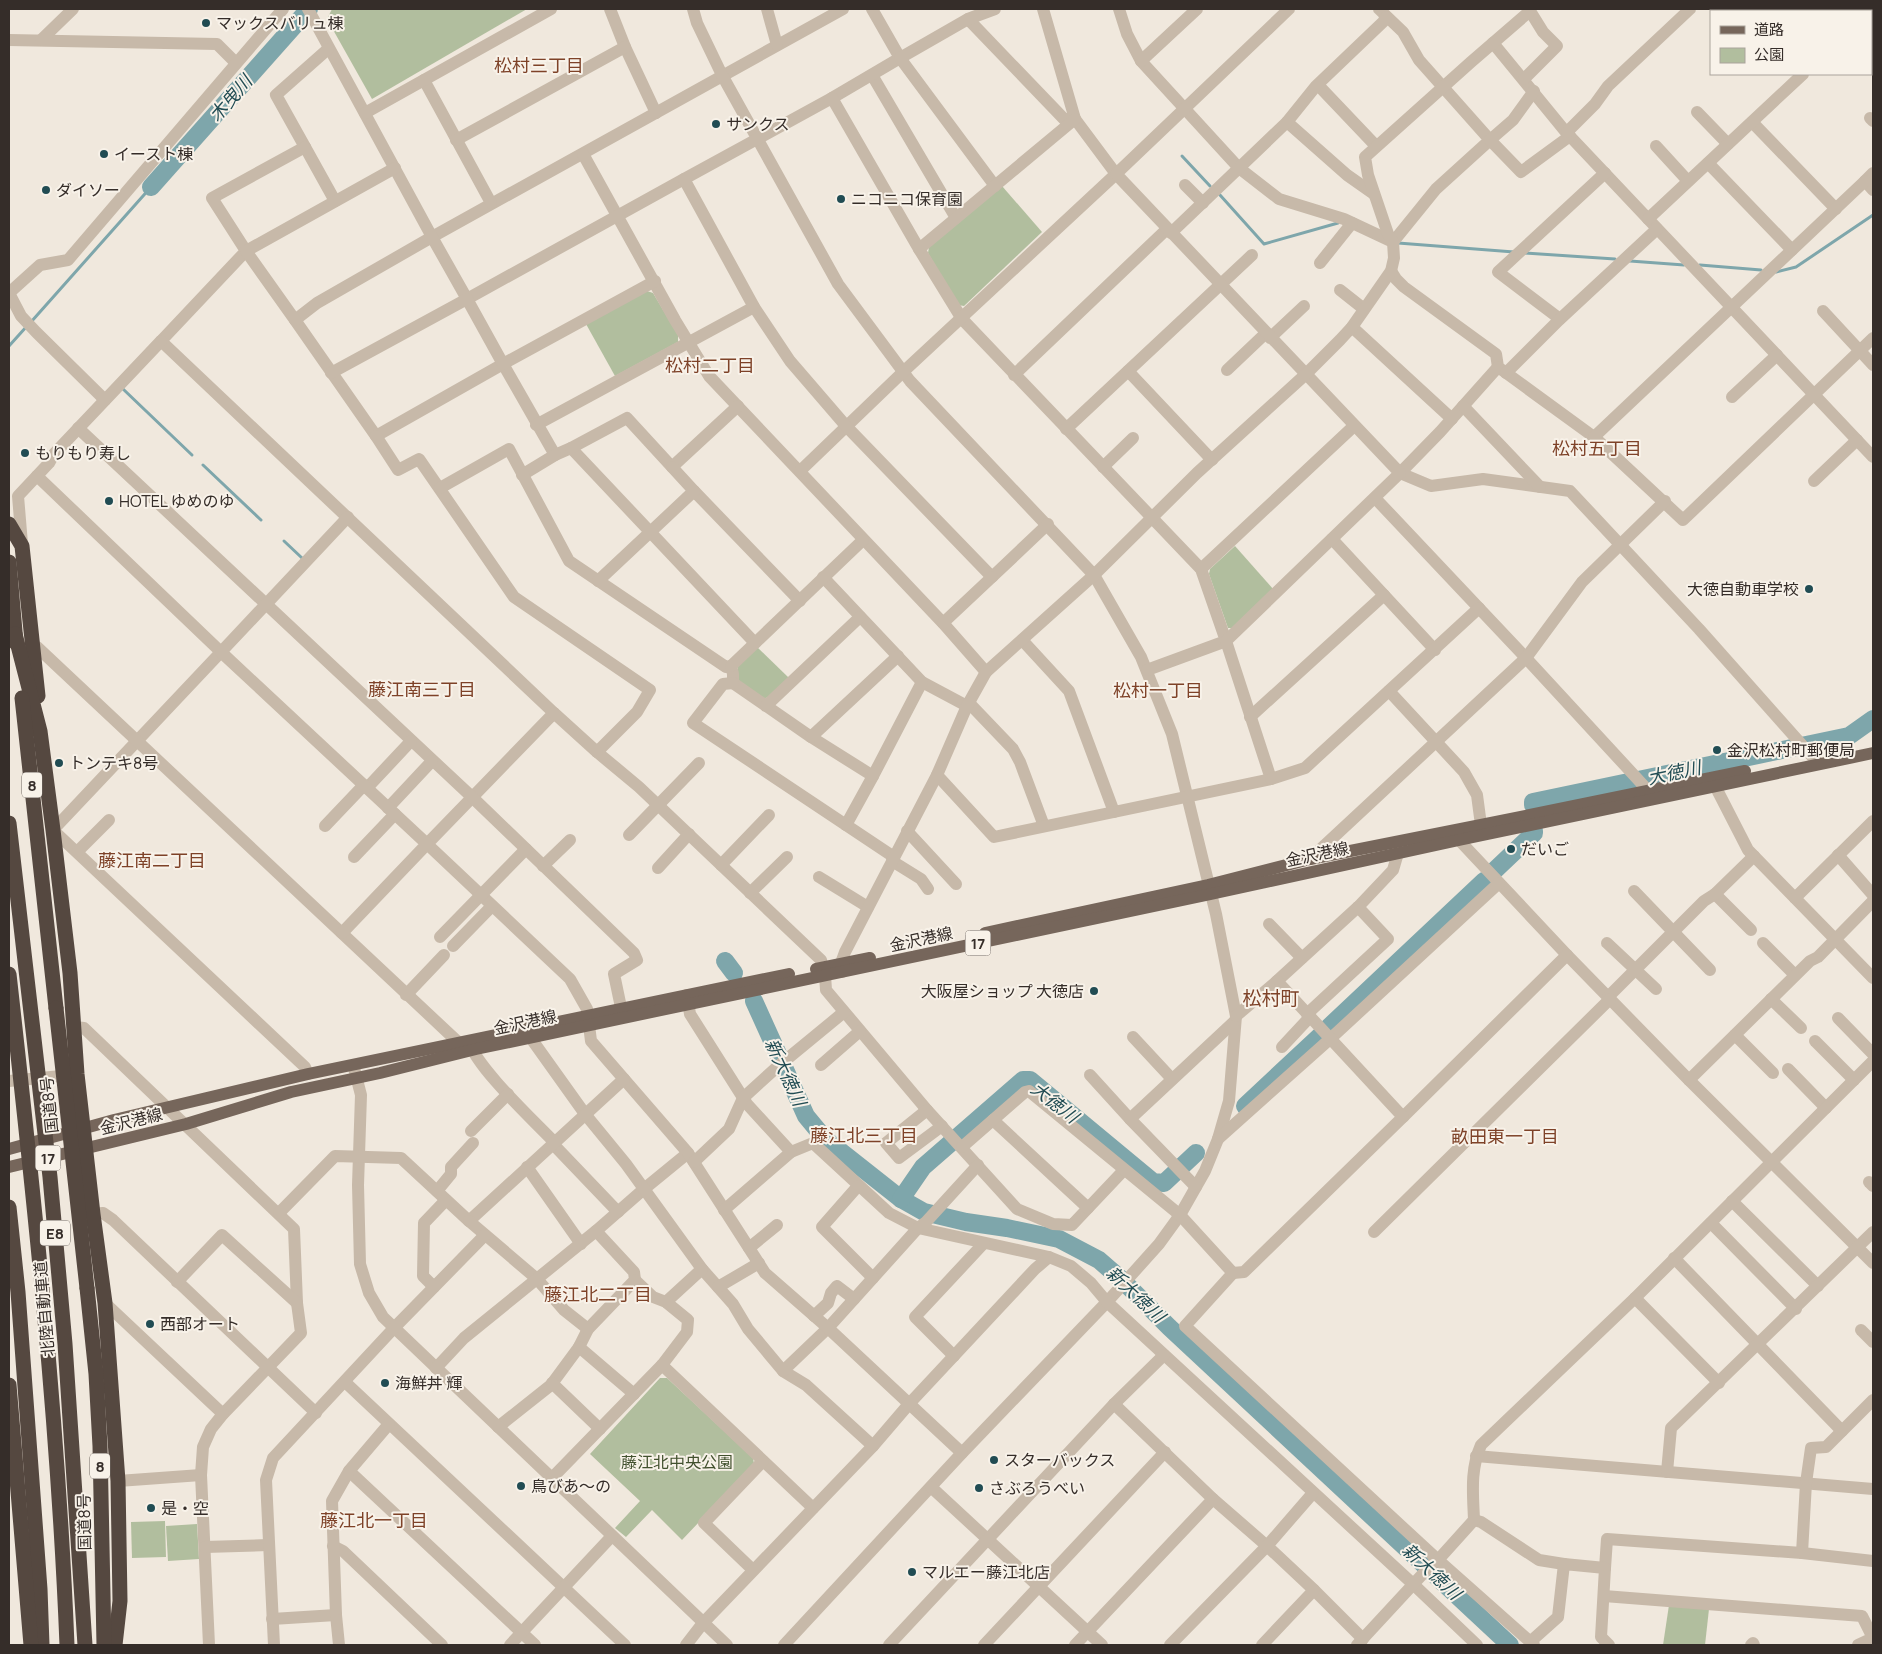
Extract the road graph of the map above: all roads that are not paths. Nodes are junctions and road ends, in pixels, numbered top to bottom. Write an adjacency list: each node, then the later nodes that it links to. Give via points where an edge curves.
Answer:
1 (74, 9): 21 (street)
2 (283, 9): 28 (street)
3 (308, 9): 25 (street)
4 (551, 9): 17 (street)
5 (610, 9): 24 (street)
6 (693, 9): 29 (street)
7 (766, 9): 23 (street)
8 (872, 9): 26 (street)
9 (995, 9): 19 (street)
10 (1043, 9): 42 (street)
11 (1119, 9): 27 (street)
12 (1196, 9): 27 (street)
13 (1289, 9): 38 (street)
14 (1690, 9): 45 (street, via 1608,86)
15 (1530, 10): 22 (street); 32 (street, via 1543,32 1557,46)
16 (836, 11): 23 (street)
17 (538, 12): 33 (street)
18 (1382, 13): 34 (street, via 1383,22); 35 (street, via 1403,32 1420,60)
19 (968, 19): 26 (street); 42 (street, via 1064,119)
20 (9, 40): 21 (street)
21 (41, 40): 28 (street, via 217,44)
22 (1493, 43): 32 (street); 35 (street)
23 (777, 45): 29 (street)
24 (625, 47): 40 (street); 47 (street)
25 (328, 49): 41 (street); 52 (street, via 276,95)
26 (900, 58): 30 (street); 63 (street)
27 (1142, 61): 38 (street)
28 (236, 63): 85 (street, via 68,260 40,265)
29 (722, 74): 40 (street); 46 (street)
30 (872, 75): 37 (street); 70 (street)
31 (1802, 75): 44 (street)
32 (1524, 79): 36 (street)
33 (424, 80): 41 (street); 47 (street)
34 (1318, 85): 43 (street); 50 (street)
35 (1443, 86): 48 (street); 50 (street)
36 (1534, 91): 45 (street); 48 (street, via 1513,120)
37 (832, 98): 46 (street); 76 (street)
38 (1186, 109): 56 (street); 58 (street)
39 (1697, 112): 49 (street)
40 (656, 113): 53 (street)
41 (365, 114): 55 (street)
42 (1075, 119): 58 (street); 63 (street)
43 (1288, 122): 56 (street); 64 (street, via 1347,175)
44 (1752, 122): 49 (street); 68 (street)
45 (1568, 134): 48 (street, via 1521,172); 57 (street)
46 (757, 137): 59 (street); 107 (street, via 838,284)
47 (456, 140): 66 (street)
48 (1490, 140): 75 (street, via 1436,189)
49 (1728, 144): 54 (street)
50 (1376, 146): 64 (street, via 1365,157)
51 (1656, 146): 60 (street)
52 (305, 147): 65 (street); 78 (street, via 212,198)
53 (583, 154): 66 (street); 69 (street)
54 (1708, 162): 60 (street); 77 (street)
55 (395, 168): 65 (street); 74 (street)
56 (1240, 168): 67 (street); 71 (street, via 1279,199)
57 (1605, 173): 72 (street); 93 (street, via 1498,272)
58 (1116, 174): 73 (street); 92 (street)
59 (684, 179): 69 (street); 88 (street)
60 (1688, 181): 72 (street)
61 (1870, 182): 68 (street)
62 (1186, 185): 67 (street)
63 (995, 186): 70 (street)
64 (1374, 194): 75 (street)
65 (335, 201): 78 (street)
66 (492, 203): 74 (street)
67 (1203, 203): 73 (street)
68 (1836, 208): 77 (street)
69 (617, 214): 82 (street); 86 (street)
70 (956, 218): 76 (street)
71 (1352, 223): 75 (street); 80 (street)
72 (1653, 224): 89 (street); 93 (street)
73 (1169, 231): 83 (street); 109 (street)
74 (432, 236): 86 (street); 94 (street, via 317,303)
75 (1393, 242): 81 (street)
76 (919, 249): 92 (street)
77 (1792, 250): 89 (street)
78 (246, 251): 94 (street); 98 (street)
79 (1252, 255): 83 (street)
80 (1320, 263)
81 (1391, 271): 90 (street); 105 (street, via 1404,287 1496,354)
82 (655, 282): 99 (street); 102 (street)
83 (1220, 285): 96 (street); 106 (street)
84 (1340, 290): 90 (street)
85 (9, 293): 113 (street, via 21,316)
86 (467, 299): 102 (street); 108 (street)
87 (1304, 306): 96 (street)
88 (754, 307): 99 (street); 118 (street, via 790,361)
89 (1731, 307): 101 (street); 123 (street)
90 (1364, 309): 95 (street)
91 (1822, 311): 100 (street)
92 (962, 319): 107 (street); 109 (street)
93 (1560, 319): 105 (street, via 1512,365)
94 (295, 320): 108 (street)
95 (1352, 327): 110 (street); 116 (street)
96 (1268, 336): 104 (street); 110 (street)
97 (1873, 338): 100 (street)
98 (162, 341): 113 (street); 142 (street)
99 (688, 343): 114 (street, via 709,376); 117 (street)
100 (1860, 350): 103 (street); 111 (street)
101 (1777, 355): 111 (street); 112 (street)
102 (503, 364): 117 (street); 122 (street)
103 (1873, 365)
104 (1228, 370)
105 (1502, 370): 115 (street); 123 (street)
106 (1128, 371): 121 (street); 129 (street)
107 (903, 372): 118 (street); 145 (street)
108 (332, 373): 122 (street)
109 (1014, 375): 121 (street)
110 (1305, 375): 119 (street); 129 (street)
111 (1814, 394): 125 (street); 141 (street, via 1683,520)
112 (1732, 397)
113 (106, 400): 120 (street)
114 (738, 406): 130 (street); 132 (street)
115 (1463, 406): 116 (street); 137 (street)
116 (1452, 419): 133 (street)
117 (536, 425): 127 (street)
118 (846, 426): 132 (street); 155 (street)
119 (1354, 426): 133 (street); 152 (street)
120 (78, 428): 135 (street); 159 (street)
121 (1066, 429): 131 (street)
122 (376, 436): 138 (street, via 398,470 419,459)
123 (1594, 437): 141 (street)
124 (1133, 438): 131 (street)
125 (1857, 440): 128 (street); 136 (street)
126 (571, 448): 127 (street); 130 (street, via 627,418); 146 (street)
127 (555, 455): 134 (street)
128 (1873, 457)
129 (1212, 460): 143 (street)
130 (672, 467): 139 (street)
131 (1103, 467): 143 (street)
132 (800, 471): 148 (street)
133 (1400, 473): 137 (street, via 1431,486 1483,479); 140 (street)
134 (522, 475): 138 (street, via 509,449); 156 (street, via 570,561)
135 (36, 476): 150 (street, via 18,496); 169 (street)
136 (1814, 481)
137 (1540, 487): 149 (street, via 1570,491)
138 (440, 488): 188 (street, via 514,597 650,690 637,712)
139 (694, 491): 146 (street); 158 (street)
140 (1375, 498): 147 (street); 160 (street)
141 (1665, 501): 149 (street)
142 (348, 517): 159 (street); 180 (street)
143 (1152, 517): 152 (street); 153 (street)
144 (9, 524): 150 (highway)
145 (1048, 524): 153 (street); 155 (street)
146 (650, 532): 156 (street); 166 (street)
147 (1332, 539): 157 (street); 165 (street)
148 (863, 540): 154 (street); 162 (street)
149 (1620, 544): 171 (street, via 1582,582); 189 (street)
150 (22, 546): 167 (highway)
151 (9, 562): 163 (highway, 国道8号 / 8)
152 (1201, 569): 165 (street)
153 (1094, 575): 164 (street); 173 (street)
154 (823, 577): 158 (street); 161 (street)
155 (992, 577): 162 (street)
156 (598, 581): 172 (street, via 726,667)
157 (1384, 595): 168 (street); 181 (street)
158 (800, 601): 166 (street)
159 (266, 604): 169 (street); 185 (street)
160 (1479, 608): 168 (street); 171 (street)
161 (860, 617): 170 (street); 179 (street)
162 (943, 623): 174 (street)
163 (15, 634): 182 (highway); 446 (highway, 国道8号 / 8, bridge, via 96,1374)
164 (1023, 641): 174 (street); 203 (street, via 1069,691)
165 (1226, 641): 173 (street); 181 (street)
166 (755, 643): 172 (street)
167 (33, 647): 182 (highway); 184 (street, via 37,646)
168 (1435, 650): 177 (street)
169 (221, 652): 184 (street); 197 (street)
170 (898, 656): 175 (street); 183 (street)
171 (1526, 658): 186 (street); 198 (street)
172 (731, 666): 176 (street)
173 (1147, 670): 200 (street, via 1172,734)
174 (986, 672): 178 (street)
175 (922, 682): 178 (street); 194 (street)
176 (733, 683): 179 (street); 209 (street, via 723,684 693,723)
177 (1389, 692): 186 (street); 195 (street, via 1305,768)
178 (968, 704): 193 (street); 210 (street, via 1013,749)
179 (766, 706): 183 (street)
180 (554, 713): 188 (street); 199 (street)
181 (1250, 717): 195 (street)
182 (40, 731): 212 (highway)
183 (811, 737): 194 (street)
184 (138, 741): 212 (street); 249 (street)
185 (411, 741): 191 (street); 197 (street)
186 (1436, 742): 211 (street, via 1464,772 1477,795); 227 (street)
187 (1873, 744): 189 (main road, 金沢港線 / 17)
188 (597, 752): 201 (street)
189 (1810, 752): 190 (main road, 金沢港線 / 17); 196 (main road, 金沢港線 / 17)
190 (1873, 752)
191 (432, 761): 199 (street); 202 (street)
192 (699, 763): 201 (street)
193 (937, 775): 210 (street, via 994,837); 213 (street)
194 (873, 776): 209 (street)
195 (1271, 779): 200 (street)
196 (1713, 782): 198 (main road, 金沢港線 / 17); 223 (street)
197 (365, 786): 202 (street); 208 (street)
198 (1645, 787): 211 (main road, 金沢港線 / 17); 216 (main road, 金沢港線 / 17)
199 (472, 797): 218 (street); 220 (street)
200 (1188, 797): 203 (street); 235 (street)
201 (657, 804): 214 (street); 215 (street)
202 (392, 811): 218 (street); 224 (street)
203 (1114, 812): 210 (street)
204 (769, 815): 228 (street)
205 (109, 820): 221 (street)
206 (1873, 821): 222 (street)
207 (9, 823): 445 (highway, 北陸自動車道 / E8, bridge, via 50,1178)
208 (325, 826)
209 (846, 826): 226 (street)
210 (1044, 826)
211 (1481, 826): 216 (main road, 金沢港線 / 17)
212 (53, 830): 221 (street); 277 (highway)
213 (907, 831): 226 (street); 233 (street)
214 (689, 834): 228 (street); 230 (street)
215 (629, 835)
216 (1457, 835): 219 (main road, 金沢港線 / 17); 232 (street)
217 (570, 840): 229 (street)
218 (427, 844): 240 (street); 249 (street)
219 (1396, 848): 227 (main road, 金沢港線 / 17); 235 (main road, 金沢港線 / 17); 244 (street, via 1393,870)
220 (526, 849): 229 (street); 240 (street)
221 (78, 851): 294 (street, via 305,1067)
222 (1838, 855): 239 (street); 241 (street)
223 (1754, 856): 238 (street); 241 (street)
224 (354, 857)
225 (787, 857): 237 (street)
226 (893, 859): 234 (street, via 921,879); 245 (street)
227 (1310, 859): 235 (main road, 金沢港線 / 17)
228 (721, 865): 237 (street)
229 (543, 866): 272 (street, via 634,953 637,960 614,974)
230 (658, 868)
231 (819, 877): 245 (street)
232 (1499, 883): 255 (street); 283 (street)
233 (956, 884)
234 (928, 889)
235 (1209, 890): 258 (main road, 金沢港線 / 17); 275 (street, via 1230,978)
236 (1634, 891): 248 (street)
237 (750, 893): 261 (street, via 821,960)
238 (1715, 894): 247 (street); 248 (street)
239 (1873, 894)
240 (480, 895): 243 (street); 250 (street)
241 (1795, 898): 251 (street)
242 (1873, 901): 251 (street)
243 (492, 906): 254 (street); 276 (street, via 570,980 587,1009)
244 (1358, 907): 257 (street); 273 (street, via 1388,939)
245 (868, 908): 258 (street)
246 (1269, 924): 257 (street)
247 (1752, 930)
248 (1674, 931): 259 (street); 260 (street)
249 (342, 933): 267 (street)
250 (440, 937)
251 (1835, 939): 263 (street); 264 (street)
252 (1607, 942): 259 (street)
253 (1763, 943): 263 (street)
254 (453, 946)
255 (1567, 955): 268 (street); 307 (street)
256 (444, 956): 267 (street)
257 (1302, 958): 265 (street)
258 (842, 967): 261 (main road, 金沢港線 / 17)
259 (1635, 970): 266 (street); 268 (street)
260 (1710, 970)
261 (824, 971): 269 (main road, 金沢港線 / 17); 271 (street, via 826,990)
262 (9, 974): 444 (highway, 北陸自動車道 / E8, bridge, via 48,1340)
263 (1795, 976): 270 (street)
264 (1873, 978)
265 (1277, 981): 273 (street); 275 (street)
266 (1656, 989)
267 (406, 995): 285 (street)
268 (1609, 998): 298 (street); 343 (street)
269 (688, 999): 272 (main road, 金沢港線 / 17); 302 (street, via 690,1014)
270 (1772, 999): 278 (street); 281 (street)
271 (844, 1012): 279 (street); 302 (street)
272 (622, 1013): 276 (main road, 金沢港線 / 17)
273 (1309, 1015): 283 (street); 286 (street)
274 (1838, 1018): 287 (street)
275 (1235, 1019): 297 (street); 313 (street, via 1229,1101)
276 (589, 1020): 280 (main road, 金沢港線 / 17); 296 (street, via 591,1041)
277 (75, 1027): 293 (highway); 303 (street, via 84,1028)
278 (1801, 1028)
279 (860, 1031): 289 (street); 305 (street)
280 (530, 1033): 285 (main road, 金沢港線 / 17); 306 (street)
281 (1735, 1035): 292 (street); 298 (street)
282 (1134, 1036): 297 (street)
283 (1330, 1039): 307 (street); 313 (street)
284 (1815, 1041): 299 (street)
285 (466, 1044): 291 (main road, 金沢港線 / 17); 301 (street)
286 (1282, 1046)
287 (1873, 1054)
288 (1873, 1061): 299 (street)
289 (821, 1065)
290 (1788, 1069): 304 (street)
291 (355, 1071): 294 (main road, 金沢港線 / 17); 310 (main road, 金沢港線 / 17); 319 (street, via 361,1095)
292 (1773, 1073)
293 (77, 1074): 300 (street); 312 (highway)
294 (308, 1074): 303 (main road, 金沢港線 / 17)
295 (1090, 1075): 308 (street)
296 (624, 1079): 306 (street); 320 (street)
297 (1172, 1079): 308 (street)
298 (1690, 1080): 321 (street)
299 (1854, 1080): 304 (street)
300 (9, 1081)
301 (508, 1094): 314 (street); 329 (street, via 452,1167)
302 (743, 1098): 318 (street); 320 (street, via 729,1129)
303 (168, 1108): 310 (street); 312 (main road, 金沢港線 / 17)
304 (1826, 1108): 321 (street)
305 (927, 1110): 311 (street); 311 (street, via 886,1143 899,1158)
306 (585, 1114): 314 (street); 328 (street)
307 (1403, 1116): 355 (street, via 1244,1272)
308 (1130, 1119): 327 (street)
309 (993, 1120): 315 (street); 325 (street, via 1029,1091); 332 (street)
310 (186, 1124): 317 (main road, 金沢港線 / 17); 335 (street)
311 (942, 1126): 315 (street)
312 (84, 1128): 316 (main road, 金沢港線 / 17); 317 (highway)
313 (1218, 1139): 327 (street)
314 (553, 1142): 324 (street); 334 (street)
315 (957, 1142): 322 (street)
316 (9, 1149)
317 (87, 1149): 323 (main road, 金沢港線 / 17); 336 (highway)
318 (790, 1152): 326 (street, via 813,1143); 333 (street)
319 (358, 1156): 329 (street, via 400,1158); 335 (street, via 335,1156); 371 (street, via 360,1264 369,1293 383,1317)
320 (691, 1158): 328 (street); 333 (street)
321 (1772, 1161): 330 (street); 348 (street)
322 (978, 1165): 332 (street, via 1017,1209 1053,1224 1072,1225); 341 (street)
323 (9, 1167)
324 (527, 1167): 338 (street); 347 (street)
325 (1124, 1170): 332 (street); 337 (street)
326 (858, 1186): 341 (street, via 889,1213); 356 (street, via 822,1227)
327 (1196, 1187): 337 (street)
328 (644, 1189): 334 (street); 354 (street)
329 (442, 1196): 338 (street); 361 (street, via 424,1223 423,1276)
330 (1732, 1201): 339 (street); 360 (street)
331 (9, 1207): 443 (highway, via 18,1292)
332 (1088, 1208)
333 (724, 1210): 349 (street)
334 (618, 1212): 342 (street)
335 (278, 1213): 368 (street, via 294,1229)
336 (93, 1214): 359 (street, via 103,1213 113,1220); 365 (highway)
337 (1180, 1215): 355 (street); 367 (street, via 1159,1244)
338 (469, 1221): 345 (street)
339 (1711, 1223): 351 (street); 369 (street)
340 (777, 1225): 349 (street)
341 (922, 1225): 346 (street); 356 (street)
342 (596, 1232): 347 (street); 358 (street, via 634,1272)
343 (1374, 1232)
344 (1873, 1232): 348 (street)
345 (485, 1235): 357 (street); 361 (street)
346 (984, 1243): 350 (street); 379 (street, via 915,1317)
347 (581, 1244): 357 (street)
348 (1858, 1247): 352 (street); 360 (street)
349 (749, 1248): 353 (street)
350 (1049, 1257): 367 (street, via 1071,1266); 379 (street)
351 (1674, 1258): 363 (street); 376 (street)
352 (1873, 1262)
353 (758, 1263): 362 (street); 370 (street)
354 (702, 1269): 362 (street); 366 (street)
355 (1232, 1273): 424 (street, via 1185,1326)
356 (873, 1278): 364 (street)
357 (537, 1279): 373 (street, via 564,1310); 382 (street, via 464,1338)
358 (635, 1280): 366 (street, via 653,1297); 373 (street)
359 (177, 1282): 368 (street, via 222,1235); 381 (street)
360 (1818, 1286): 369 (street)
361 (434, 1287): 371 (street)
362 (718, 1287): 383 (street)
363 (1635, 1298): 386 (street); 402 (street, via 1481,1445)
364 (854, 1299): 370 (street, via 837,1286 828,1303); 372 (street)
365 (105, 1302): 393 (street); 408 (highway)
366 (666, 1302): 380 (street, via 688,1320 687,1332)
367 (1107, 1302): 378 (street); 401 (street)
368 (297, 1303): 381 (street, via 301,1333)
369 (1796, 1309): 376 (street)
370 (814, 1316): 372 (street)
371 (394, 1328): 382 (street); 384 (street)
372 (828, 1328): 383 (street); 390 (street)
373 (588, 1329): 377 (street)
374 (1862, 1330): 375 (street)
375 (1873, 1342)
376 (1758, 1346): 386 (street); 397 (street)
377 (580, 1347): 385 (street); 388 (street)
378 (1164, 1355): 391 (street); 412 (street)
379 (954, 1356): 390 (street)
380 (662, 1365): 388 (street); 403 (street)
381 (269, 1368): 392 (street); 393 (street)
382 (436, 1368): 395 (street)
383 (783, 1371): 399 (street, via 806,1385)
384 (345, 1382): 392 (street); 394 (street)
385 (552, 1383): 395 (street); 396 (street)
386 (1719, 1383): 405 (street, via 1671,1428)
387 (9, 1384): 398 (highway)
388 (634, 1394): 396 (street)
389 (1873, 1400): 397 (street)
390 (909, 1404): 399 (street); 401 (street)
391 (1114, 1404): 400 (street); 417 (street)
392 (316, 1413): 418 (street, via 273,1458 266,1480)
393 (223, 1414): 406 (street, via 203,1447)
394 (389, 1424): 404 (street); 431 (street)
395 (498, 1427): 407 (street)
396 (600, 1429): 407 (street)
397 (1842, 1431): 409 (street, via 1826,1447 1811,1448)
398 (11, 1444): 442 (highway)
399 (873, 1446): 414 (street)
400 (1165, 1452): 413 (street); 430 (street)
401 (962, 1453): 410 (street)
402 (1476, 1456): 405 (street); 415 (street, via 1472,1472)
403 (762, 1461): 414 (street); 427 (street, via 704,1523)
404 (349, 1471): 419 (street, via 332,1501); 438 (street)
405 (1667, 1472): 409 (street)
406 (201, 1475): 408 (street); 421 (street)
407 (552, 1478): 416 (street)
408 (118, 1481): 428 (highway)
409 (1806, 1483): 411 (street); 422 (street)
410 (931, 1487): 417 (street); 458 (street)
411 (1873, 1489)
412 (1312, 1493): 420 (street); 429 (street)
413 (1214, 1499): 420 (street); 437 (street)
414 (813, 1508): 427 (street)
415 (1474, 1520): 424 (street); 425 (street, via 1539,1560)
416 (612, 1536): 431 (street); 436 (street)
417 (987, 1540): 430 (street); 459 (street)
418 (268, 1545): 421 (street); 435 (street)
419 (333, 1546): 434 (street); 452 (street, via 344,1551)
420 (1267, 1546): 432 (street); 463 (street)
421 (205, 1547): 449 (street)
422 (1802, 1554): 423 (street); 426 (street, via 1607,1539)
423 (1873, 1561)
424 (1435, 1562): 429 (street); 441 (street)
425 (1564, 1564): 426 (street); 441 (street, via 1558,1617)
426 (1606, 1568): 433 (street)
427 (753, 1570): 436 (street)
428 (119, 1574): 447 (highway, via 120,1601); 448 (highway)
429 (1413, 1584): 440 (street); 465 (street)
430 (1038, 1586): 437 (street); 460 (street)
431 (564, 1587): 438 (street); 455 (street)
432 (1314, 1590): 440 (street); 464 (street)
433 (1604, 1596): 439 (street, via 1862,1616); 466 (street, via 1600,1637)
434 (336, 1615): 435 (street); 451 (street)
435 (272, 1618): 450 (street)
436 (703, 1623): 456 (street); 457 (street)
437 (1088, 1631): 461 (street); 462 (street)
438 (521, 1633): 453 (street); 454 (street)
439 (1873, 1638): 469 (street)
440 (1360, 1642)
441 (1532, 1643)
442 (31, 1645)
443 (42, 1645)
444 (67, 1645)
445 (85, 1645)
446 (104, 1645)
447 (115, 1645)
448 (126, 1645)
449 (209, 1645)
450 (274, 1645)
451 (339, 1645)
452 (442, 1645)
453 (510, 1645)
454 (535, 1645)
455 (625, 1645)
456 (686, 1645)
457 (727, 1645)
458 (784, 1645)
459 (889, 1645)
460 (984, 1645)
461 (1075, 1645)
462 (1102, 1645)
463 (1170, 1645)
464 (1262, 1645)
465 (1477, 1645)
466 (1609, 1645)
467 (1750, 1645): 468 (street)
468 (1754, 1645)
469 (1858, 1645)

